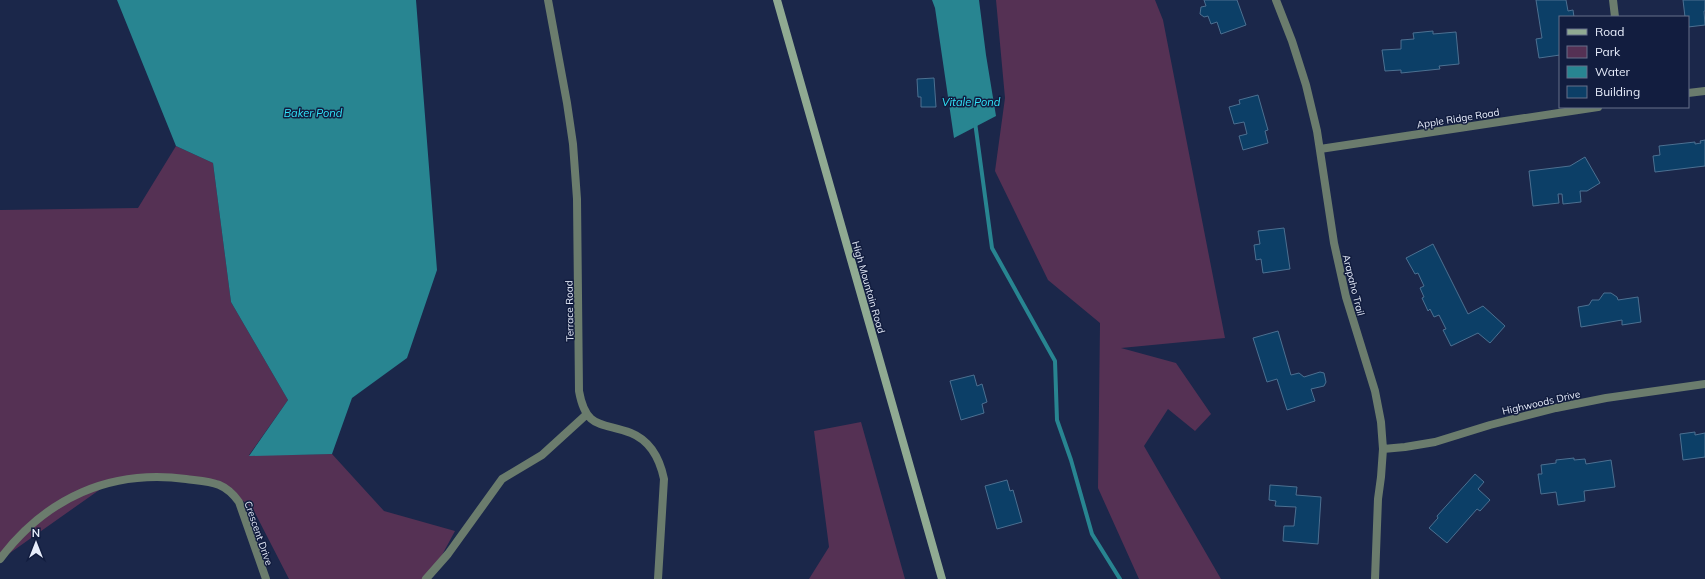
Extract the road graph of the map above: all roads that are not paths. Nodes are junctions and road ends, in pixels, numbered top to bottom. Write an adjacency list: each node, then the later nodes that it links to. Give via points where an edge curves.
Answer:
1 (548, 0): 11 (street, Terrace Road, via 573,144 577,199 579,391 581,403)
2 (778, 0): 17 (main road, High Mountain Road)
3 (1276, 0): 9 (street, Arapaho Trail, via 1306,86)
4 (1613, 0): 5 (street)
5 (1615, 16)
6 (1705, 91): 7 (street)
7 (1689, 94)
8 (1591, 108): 9 (street, Apple Ridge Road)
9 (1320, 149): 12 (street, Arapaho Trail, via 1334,243 1346,297 1375,392)
10 (1705, 384): 12 (street, Highwoods Drive, via 1606,398 1556,408 1435,442)
11 (587, 414): 15 (street, via 542,455 502,479 448,554); 16 (street, via 605,427 633,434 645,442 661,465 664,479)
12 (1383, 448): 18 (street, Arapaho Trail)
13 (0, 559): 14 (street, Crescent Drive, via 31,525 72,496 120,479 167,476 214,482 232,493 239,502)
14 (266, 579)
15 (426, 579)
16 (658, 579)
17 (942, 579)
18 (1375, 579)

